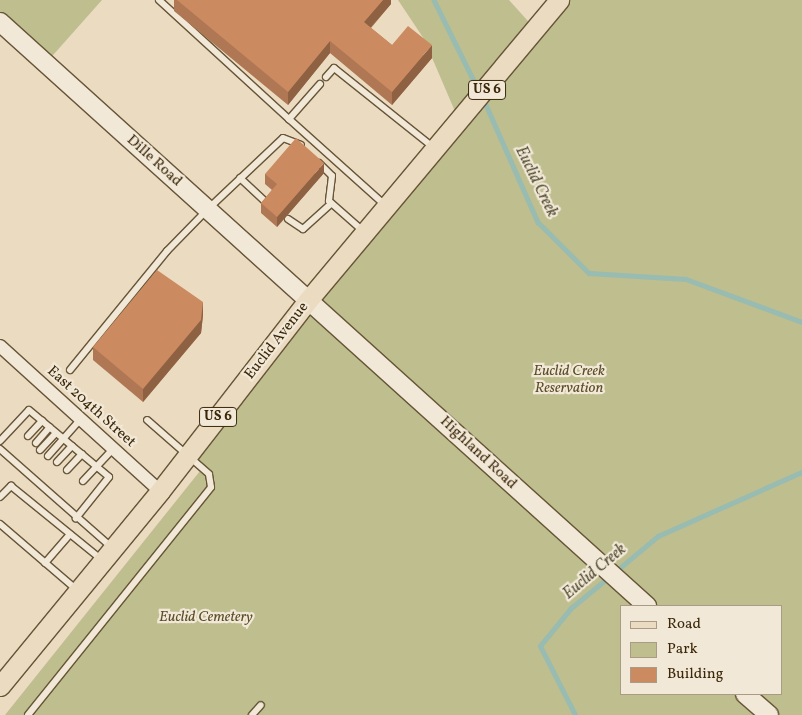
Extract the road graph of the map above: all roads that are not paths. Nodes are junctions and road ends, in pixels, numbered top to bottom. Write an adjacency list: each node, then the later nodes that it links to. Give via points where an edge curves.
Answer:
1 (159, 0): 6 (lane)
2 (559, 0): 7 (main road, Euclid Avenue / US 6)
3 (0, 22): 14 (street, Dille Road)
4 (326, 77): 7 (lane, via 334,68)
5 (320, 84): 6 (lane)
6 (289, 119): 13 (lane)
7 (437, 150): 13 (main road, Euclid Avenue / US 6)
8 (306, 151): 10 (lane, via 294,139 283,138)
9 (313, 157): 12 (lane, via 332,176)
10 (240, 178): 11 (lane); 14 (lane)
11 (264, 200)
12 (331, 204): 15 (lane, via 308,226 299,228); 16 (lane)
13 (388, 208): 16 (main road, Euclid Avenue / US 6)
14 (208, 209): 17 (street, Dille Road); 19 (lane, via 167,251)
15 (288, 218)
16 (366, 233): 17 (main road, Euclid Avenue / US 6)
17 (309, 299): 37 (main road, Euclid Avenue / US 6); 56 (street, Highland Road)
18 (0, 346): 20 (street, East 204th Street)
19 (70, 370)
20 (80, 420): 26 (lane); 30 (street, East 204th Street)
21 (147, 420): 37 (lane)
22 (42, 421): 23 (lane); 25 (lane); 27 (lane, via 28,410)
23 (50, 428): 24 (lane); 28 (lane)
24 (56, 433): 26 (lane); 33 (lane)
25 (28, 436)
26 (64, 439): 29 (lane); 35 (lane)
27 (0, 441)
28 (36, 443)
29 (72, 446): 34 (lane); 39 (lane)
30 (113, 448): 42 (lane); 47 (street, East 204th Street)
31 (0, 449): 36 (lane)
32 (14, 450): 36 (lane)
33 (40, 450)
34 (82, 454): 42 (lane); 44 (lane)
35 (48, 456)
36 (8, 457): 40 (lane)
37 (187, 457): 47 (main road, Euclid Avenue / US 6); 60 (lane, via 209,474 211,487)
38 (21, 458): 40 (lane)
39 (57, 462)
40 (16, 464): 43 (lane)
41 (29, 464): 43 (lane)
42 (96, 466): 45 (lane); 50 (lane, via 109,477)
43 (23, 470): 48 (lane, via 32,473)
44 (67, 470)
45 (82, 481)
46 (52, 486): 48 (lane)
47 (160, 491): 53 (main road, Euclid Avenue / US 6)
48 (47, 492): 50 (lane, via 64,501)
49 (0, 497): 52 (lane, via 11,486)
50 (76, 518): 53 (lane)
51 (0, 524): 54 (lane)
52 (70, 534): 53 (lane); 54 (lane)
53 (108, 554): 55 (main road, Euclid Avenue / US 6)
54 (45, 562): 55 (lane)
55 (78, 591): 57 (main road, Euclid Avenue / US 6)
56 (646, 605)
57 (0, 686)
58 (746, 695): 62 (street)
59 (261, 705): 61 (lane)
60 (28, 715)
61 (252, 715)
62 (769, 715)

